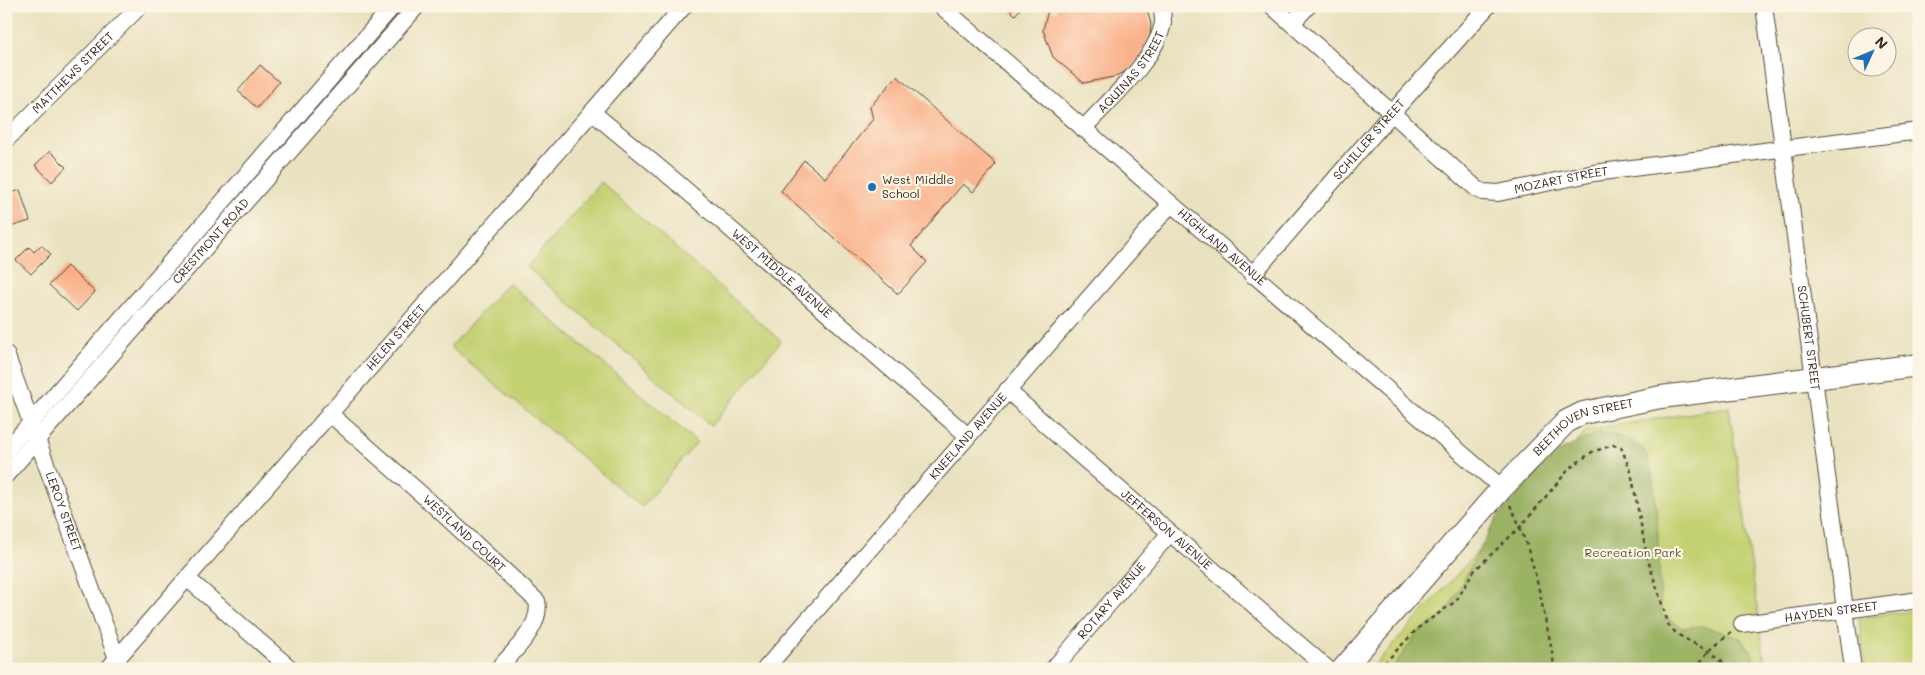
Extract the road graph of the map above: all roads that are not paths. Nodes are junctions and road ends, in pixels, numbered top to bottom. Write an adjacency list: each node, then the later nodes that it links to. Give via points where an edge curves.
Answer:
1 (140, 6): 18 (street, MATTHEWS STREET)
2 (393, 6): 12 (street, CRESTMONT ROAD)
3 (417, 6): 13 (street, CRESTMONT ROAD)
4 (684, 6): 14 (street, HELEN STREET)
5 (941, 6): 16 (street, HIGHLAND AVENUE)
6 (1162, 6): 16 (street, AQUINAS STREET, via 1163,21 1158,39 1147,59)
7 (1272, 6): 11 (street, MOZART STREET)
8 (1308, 6): 11 (street)
9 (1488, 6): 15 (street, SCHILLER STREET)
10 (1764, 6): 19 (street, SCHUBERT STREET)
11 (1292, 23): 15 (street, MOZART STREET)
12 (331, 77): 13 (street); 27 (street, CRESTMONT ROAD)
13 (344, 89): 29 (street, CRESTMONT ROAD)
14 (592, 112): 26 (street, HELEN STREET); 28 (street, WEST MIDDLE AVENUE)
15 (1392, 113): 19 (street, MOZART STREET, via 1477,189 1490,193 1594,173); 21 (street, SCHILLER STREET)
16 (1083, 129): 20 (street, HIGHLAND AVENUE)
17 (1919, 131): 19 (street, MOZART STREET)
18 (6, 140)
19 (1783, 149): 24 (street, SCHUBERT STREET)
20 (1170, 204): 21 (street, HIGHLAND AVENUE); 25 (street, KNEELAND AVENUE)
21 (1252, 275): 32 (street, HIGHLAND AVENUE)
22 (6, 354): 27 (street, LEROY STREET)
23 (1919, 366): 24 (street, BEETHOVEN STREET)
24 (1814, 379): 32 (street, BEETHOVEN STREET, via 1661,397 1583,413 1567,421); 36 (street, SCHUBERT STREET)
25 (1007, 390): 28 (street, KNEELAND AVENUE); 33 (street, JEFFERSON AVENUE)
26 (329, 413): 34 (street, HELEN STREET); 40 (street, WESTLAND COURT, via 537,601 537,615 526,637)
27 (32, 422): 29 (street, LEROY STREET); 30 (street, CRESTMONT ROAD)
28 (968, 436): 41 (street, KNEELAND AVENUE)
29 (38, 439): 31 (street, CRESTMONT ROAD); 38 (street, LEROY STREET)
30 (6, 451)
31 (6, 475)
32 (1502, 488): 44 (street, BEETHOVEN STREET)
33 (1170, 533): 42 (street, ROTARY AVENUE); 43 (street, JEFFERSON AVENUE)
34 (188, 579): 38 (street, HELEN STREET); 39 (street)
35 (1919, 600): 36 (street, HAYDEN STREET)
36 (1845, 610): 37 (street, HAYDEN STREET); 45 (street, SCHUBERT STREET)
37 (1742, 624)
38 (115, 665)
39 (291, 669)
40 (498, 669)
41 (765, 669)
42 (1053, 669)
43 (1328, 669)
44 (1343, 669)
45 (1853, 669)

